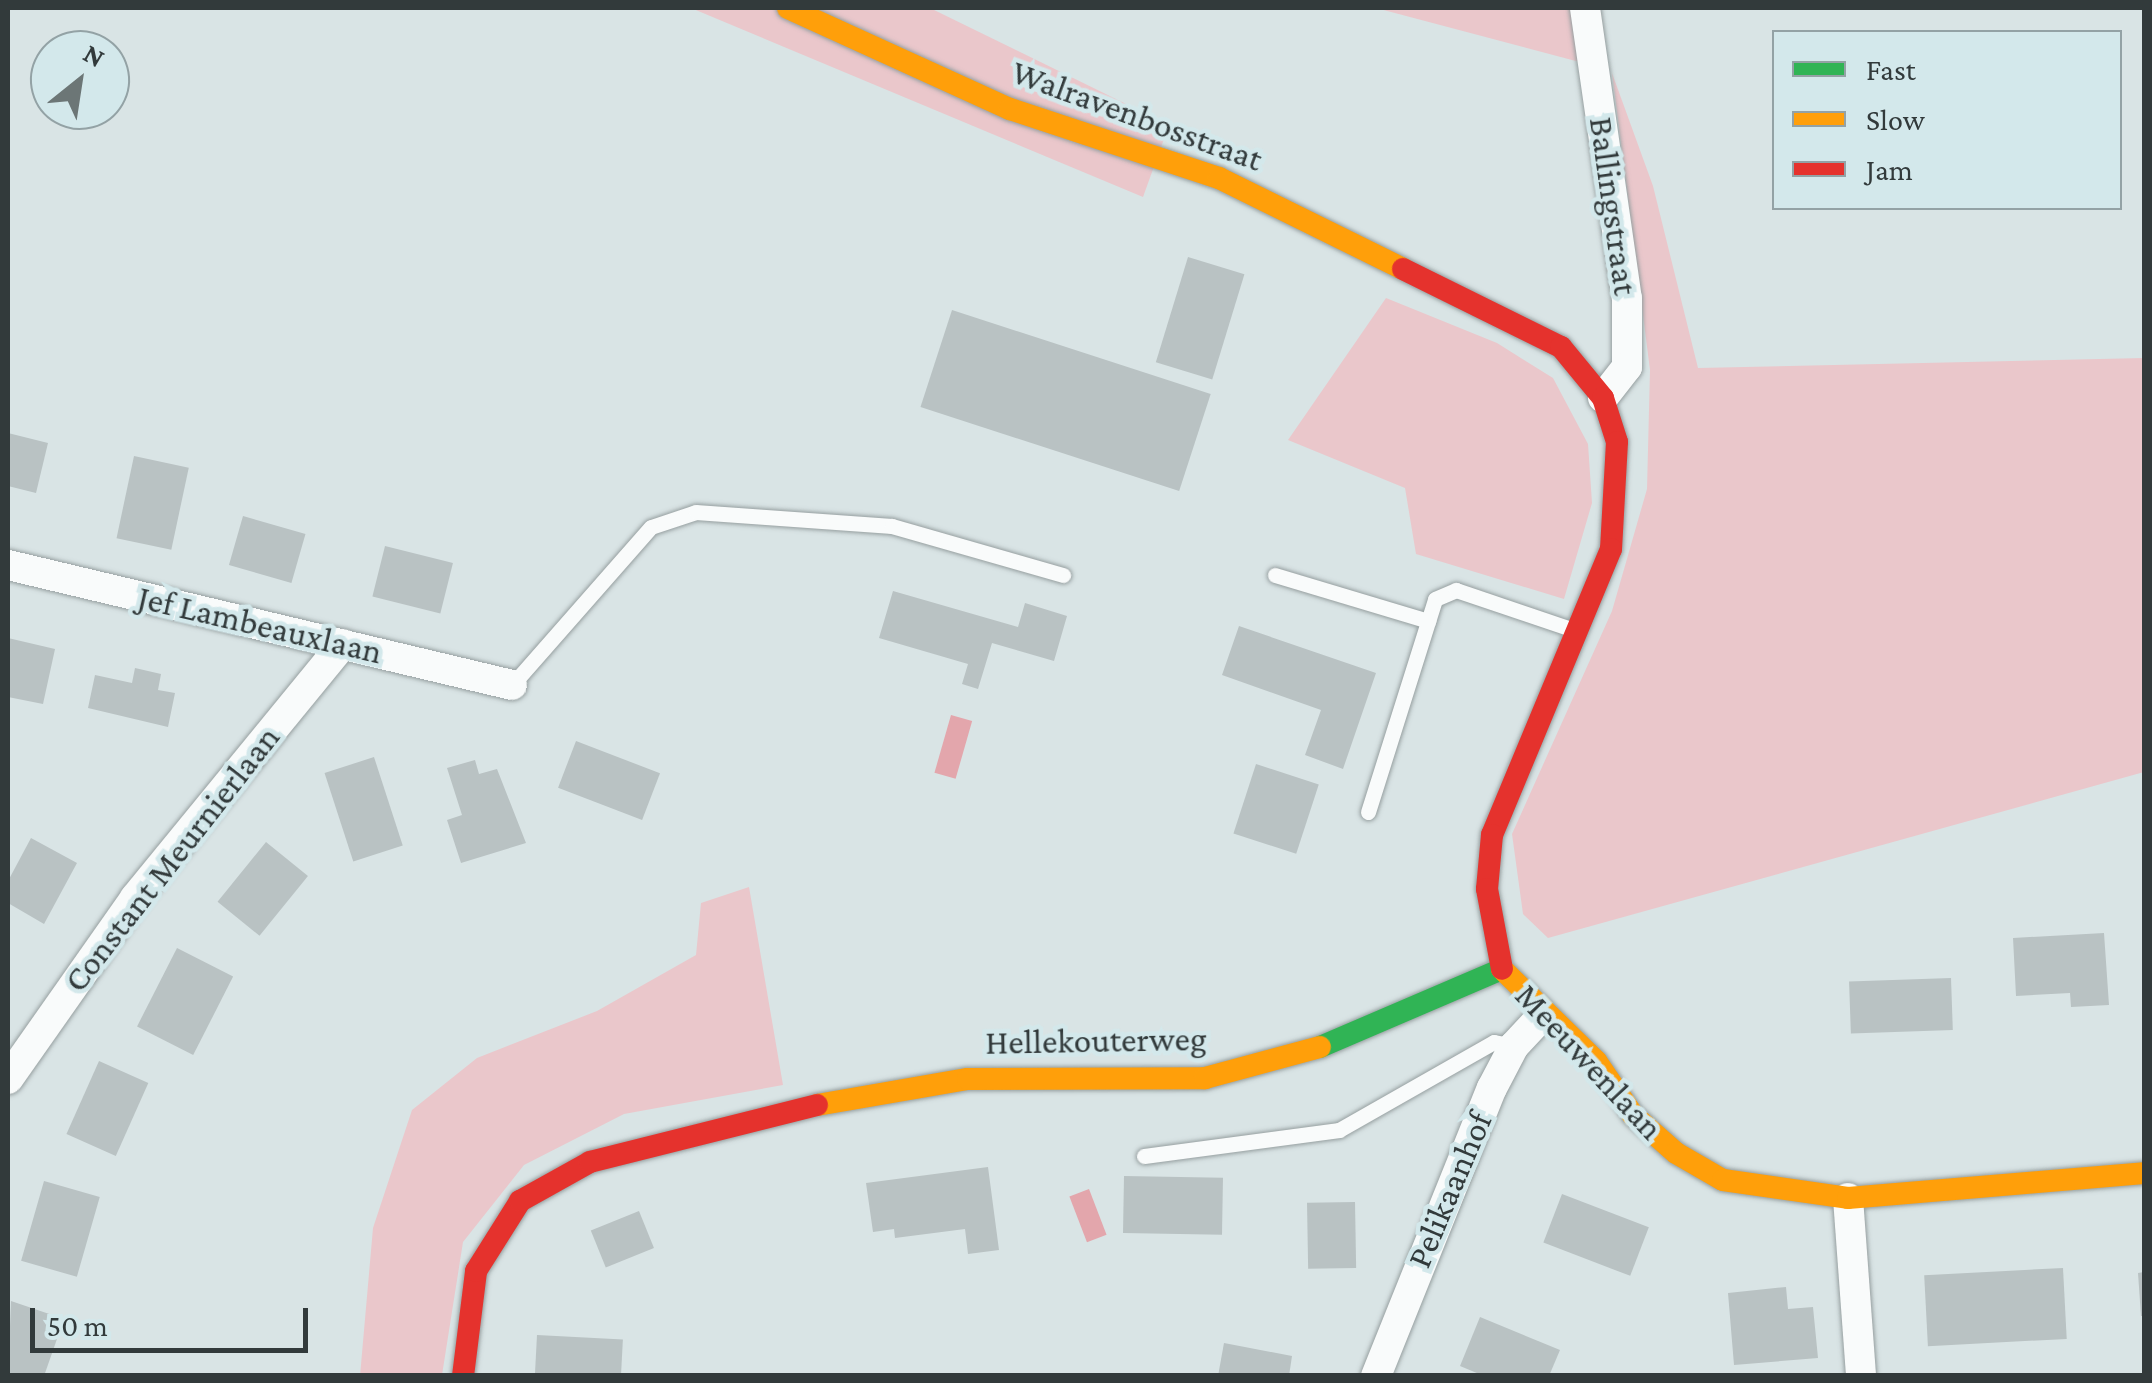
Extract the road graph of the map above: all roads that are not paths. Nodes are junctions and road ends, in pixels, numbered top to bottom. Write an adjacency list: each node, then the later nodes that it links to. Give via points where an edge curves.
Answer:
1 (788, 8): 3 (street, Walravenbosstraat, via 1010,109 1236,187 1561,347)
2 (1585, 8): 3 (street, Ballingstraat, via 1627,298 1627,367)
3 (1603, 398): 8 (street, via 1616,442 1619,493 1611,550)
4 (8, 565): 9 (street, Jef Lambeauxlaan)
5 (1063, 575): 10 (lane, via 892,526 696,512 651,527)
6 (1274, 575): 7 (lane)
7 (1428, 621): 8 (lane, via 1435,599 1456,590); 11 (lane)
8 (1574, 630): 12 (street, via 1492,835 1487,889)
9 (343, 644): 10 (street, Jef Lambeauxlaan); 15 (street, Constant Meurnierlaan, via 135,898)
10 (512, 685)
11 (1368, 812)
12 (1502, 968): 13 (street, Meeuwenlaan); 19 (street, Hellekouterweg, via 1336,1042 1206,1078 968,1079 773,1113 590,1162 520,1202 476,1272)
13 (1543, 1015): 14 (street, Pelikaanhof); 18 (street, Meeuwenlaan, via 1596,1060 1633,1116 1676,1153 1723,1180 1766,1192)
14 (1514, 1046): 16 (lane, via 1494,1042 1339,1130); 20 (street, Pelikaanhof)
15 (8, 1079)
16 (1144, 1156)
17 (2144, 1173): 18 (street, Meeuwenlaan)
18 (1848, 1198): 21 (street)
19 (463, 1376)
20 (1376, 1376)
21 (1860, 1376)

